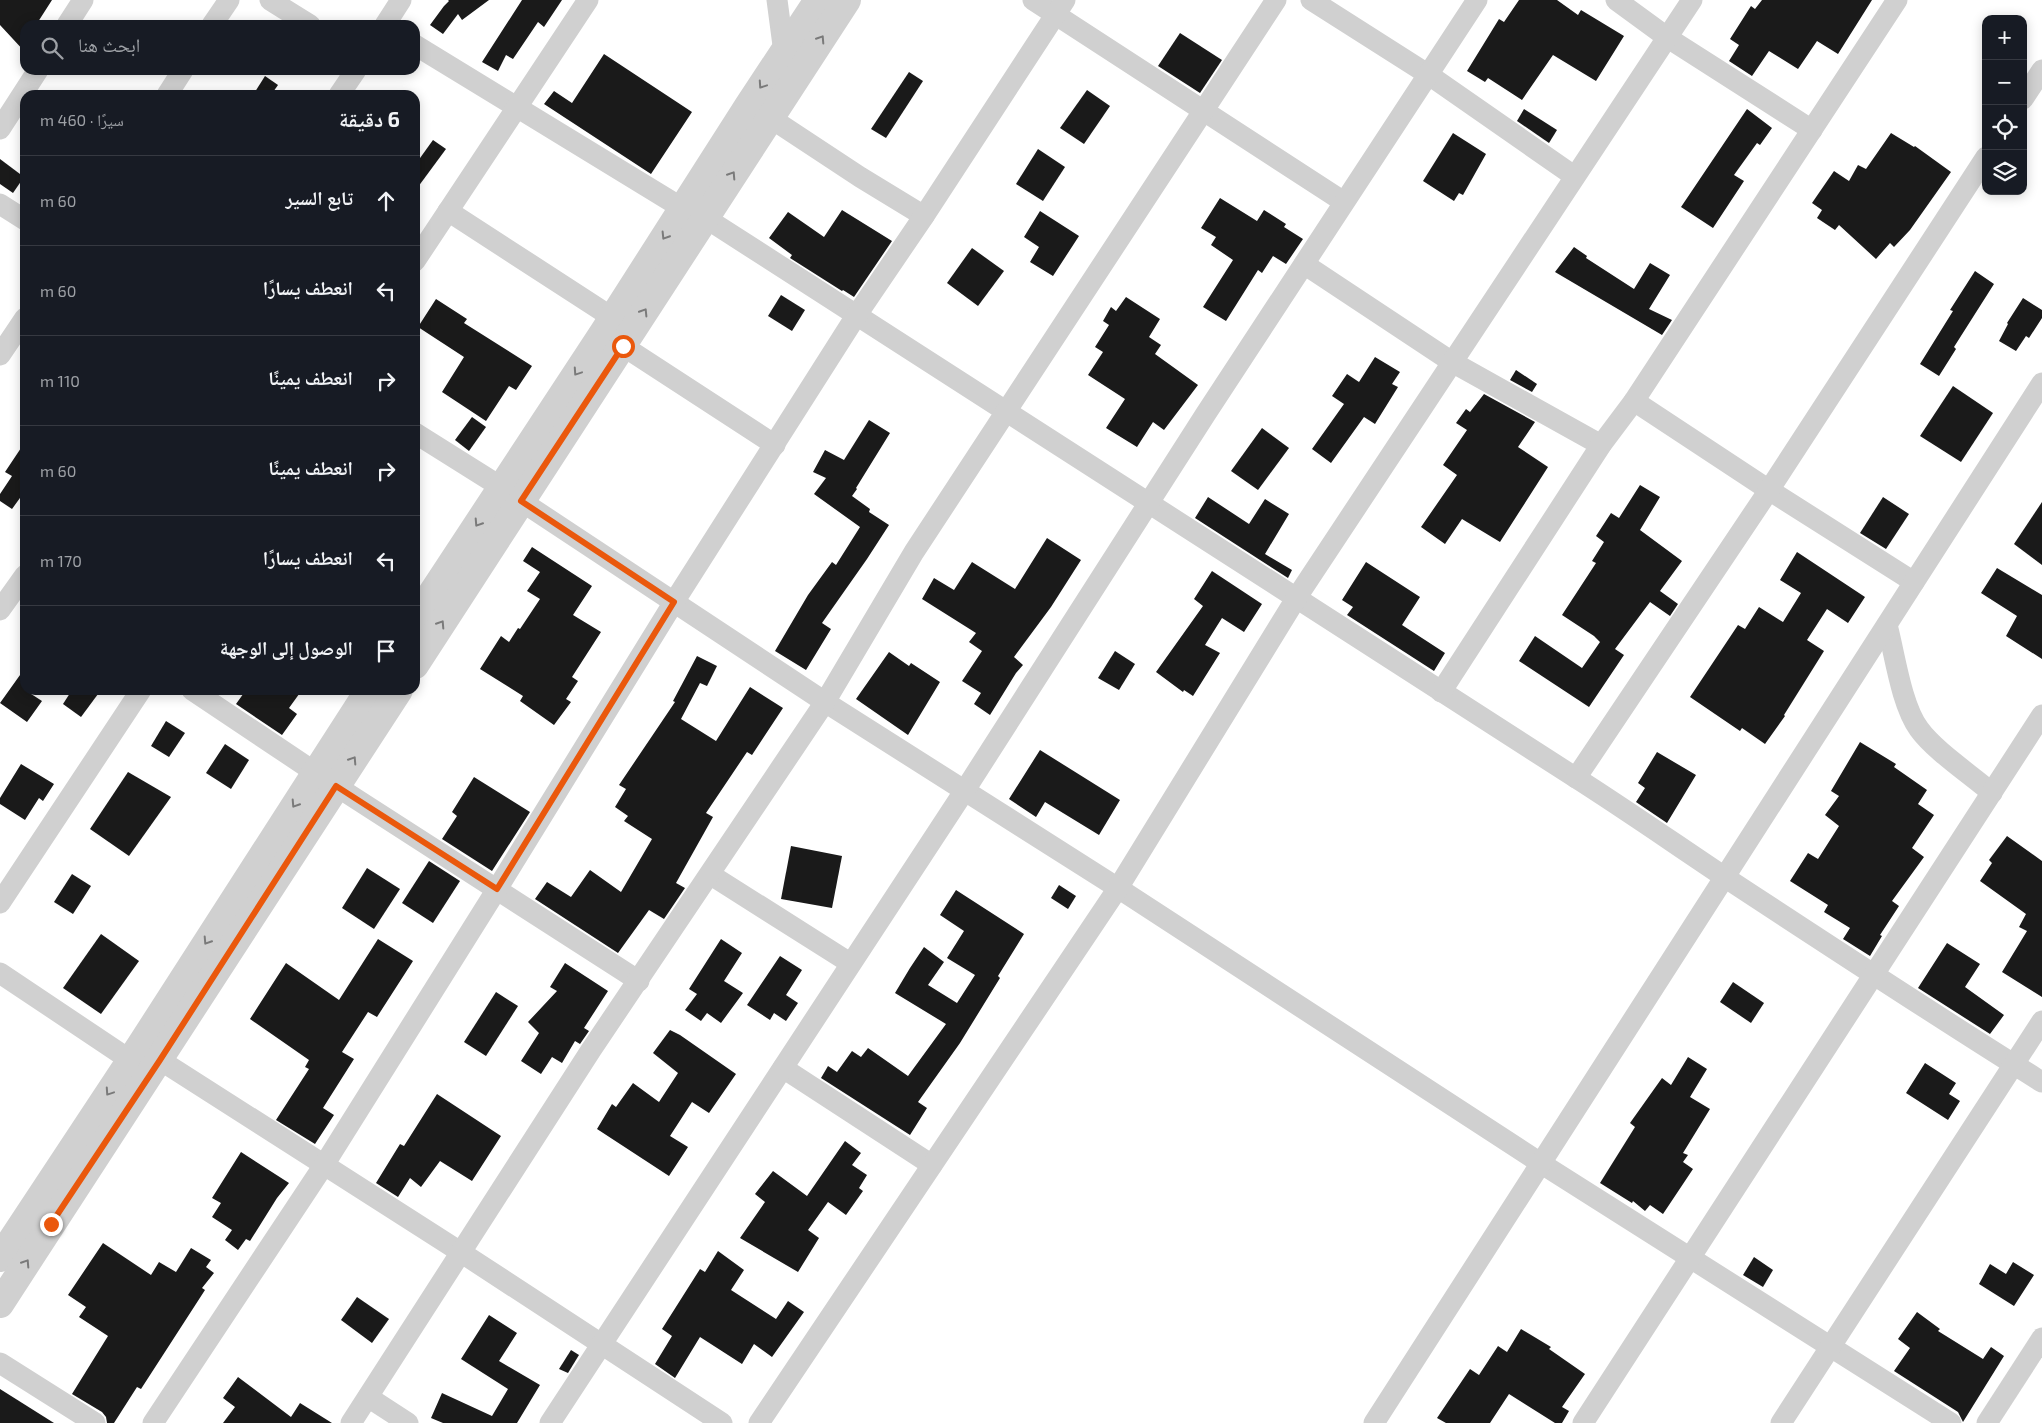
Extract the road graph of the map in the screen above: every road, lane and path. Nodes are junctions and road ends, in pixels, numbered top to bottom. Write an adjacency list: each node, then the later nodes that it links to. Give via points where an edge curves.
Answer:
1 (83, 0): 17 (street)
2 (229, 0): 18 (street)
3 (270, 0): 19 (street)
4 (401, 0): 20 (street)
5 (588, 0): 34 (street)
6 (777, 0): 23 (street)
7 (818, 0): 23 (street)
8 (847, 0): 36 (street, one-way to 8)
9 (1033, 0): 16 (street)
10 (1276, 0): 35 (street)
11 (1311, 0): 28 (street)
12 (1477, 0): 28 (street)
13 (1616, 0): 21 (street)
14 (1692, 0): 21 (street)
15 (1897, 0): 38 (street)
16 (1061, 8): 35 (street); 45 (street)
17 (70, 20)
18 (215, 20)
19 (302, 20)
20 (388, 20)
21 (1668, 38): 38 (street); 40 (street)
22 (420, 48): 34 (street)
23 (784, 53): 44 (street, one-way to 44)
24 (2042, 70): 32 (street)
25 (35, 75): 29 (street)
26 (180, 75): 30 (street)
27 (353, 75): 31 (street)
28 (1429, 75): 40 (street); 41 (street)
29 (25, 90)
30 (170, 90)
31 (342, 90)
32 (2027, 93)
33 (20, 98): 37 (street)
34 (518, 106): 43 (street); 44 (street)
35 (1202, 111): 41 (street); 57 (street)
36 (769, 117): 44 (street, one-way to 36); 45 (street)
37 (0, 129)
38 (1812, 130): 56 (street)
39 (1982, 163): 61 (street)
40 (1574, 176): 54 (street)
41 (1344, 202): 48 (street)
42 (0, 204): 46 (street)
43 (448, 211): 47 (street); 50 (street)
44 (693, 213): 49 (street); 50 (street, one-way to 50); 52 (street, one-way to 44)
45 (924, 216): 49 (street)
46 (20, 217)
47 (420, 253)
48 (1304, 264): 54 (street); 63 (street)
49 (856, 316): 57 (street); 59 (street)
50 (613, 318): 62 (street, one-way to 62)
51 (20, 325): 53 (street)
52 (623, 346): 59 (street); 62 (street)
53 (0, 355)
54 (1452, 362): 60 (street); 66 (street)
55 (2042, 383): 65 (street)
56 (1634, 401): 60 (street); 61 (street)
57 (1005, 410): 63 (street); 77 (street, via 914,552)
58 (420, 436): 62 (street)
59 (775, 445): 68 (street)
60 (1601, 445): 72 (street)
61 (1769, 490): 65 (street); 79 (street)
62 (511, 494): 68 (street); 69 (street, one-way to 69); 71 (street, one-way to 62)
63 (1148, 504): 66 (street); 81 (street)
64 (20, 581): 67 (street)
65 (1914, 582): 70 (street)
66 (1297, 597): 72 (street); 85 (street)
67 (3, 600)
68 (674, 602): 77 (street); 86 (street)
69 (420, 612)
70 (1887, 625): 82 (street, via 1908,710 1919,729); 84 (street)
71 (420, 656)
72 (1441, 692): 79 (street)
73 (138, 695): 87 (street)
74 (199, 695): 80 (street)
75 (367, 695): 80 (street)
76 (395, 695): 80 (street, one-way to 76)
77 (826, 702): 81 (street); 83 (street)
78 (2042, 715): 82 (street)
79 (1576, 778): 84 (street)
80 (326, 780): 86 (street); 93 (street, one-way to 93); 94 (street)
81 (965, 790): 85 (street); 88 (street)
82 (1992, 792): 90 (street)
83 (711, 874): 88 (street); 91 (street)
84 (1724, 876): 90 (street); 98 (street)
85 (1118, 888): 98 (street); 100 (street)
86 (497, 889): 91 (street); 99 (street)
87 (0, 903)
88 (850, 963): 96 (street)
89 (0, 973): 93 (street)
90 (1874, 974): 95 (street); 103 (street)
91 (639, 981): 101 (street)
92 (2042, 1021): 95 (street)
93 (130, 1060): 102 (street, one-way to 102)
94 (160, 1060): 99 (street); 104 (street, one-way to 94)
95 (2013, 1064): 97 (street); 107 (street)
96 (783, 1068): 100 (street); 106 (street)
97 (2042, 1082)
98 (1542, 1164): 103 (street); 117 (street)
99 (324, 1165): 101 (street); 111 (street)
100 (932, 1165): 116 (street)
101 (462, 1253): 106 (street); 109 (street)
102 (0, 1258)
103 (1690, 1259): 107 (street); 118 (street)
104 (0, 1304)
105 (2042, 1338): 121 (street)
106 (601, 1346): 114 (street); 115 (street)
107 (1832, 1347): 119 (street); 120 (street)
108 (0, 1363): 110 (street)
109 (368, 1397): 112 (street); 113 (street)
110 (95, 1423)
111 (153, 1423)
112 (351, 1423)
113 (408, 1423)
114 (550, 1423)
115 (722, 1423)
116 (759, 1423)
117 (1374, 1423)
118 (1583, 1423)
119 (1781, 1423)
120 (1950, 1423)
121 (1987, 1423)

